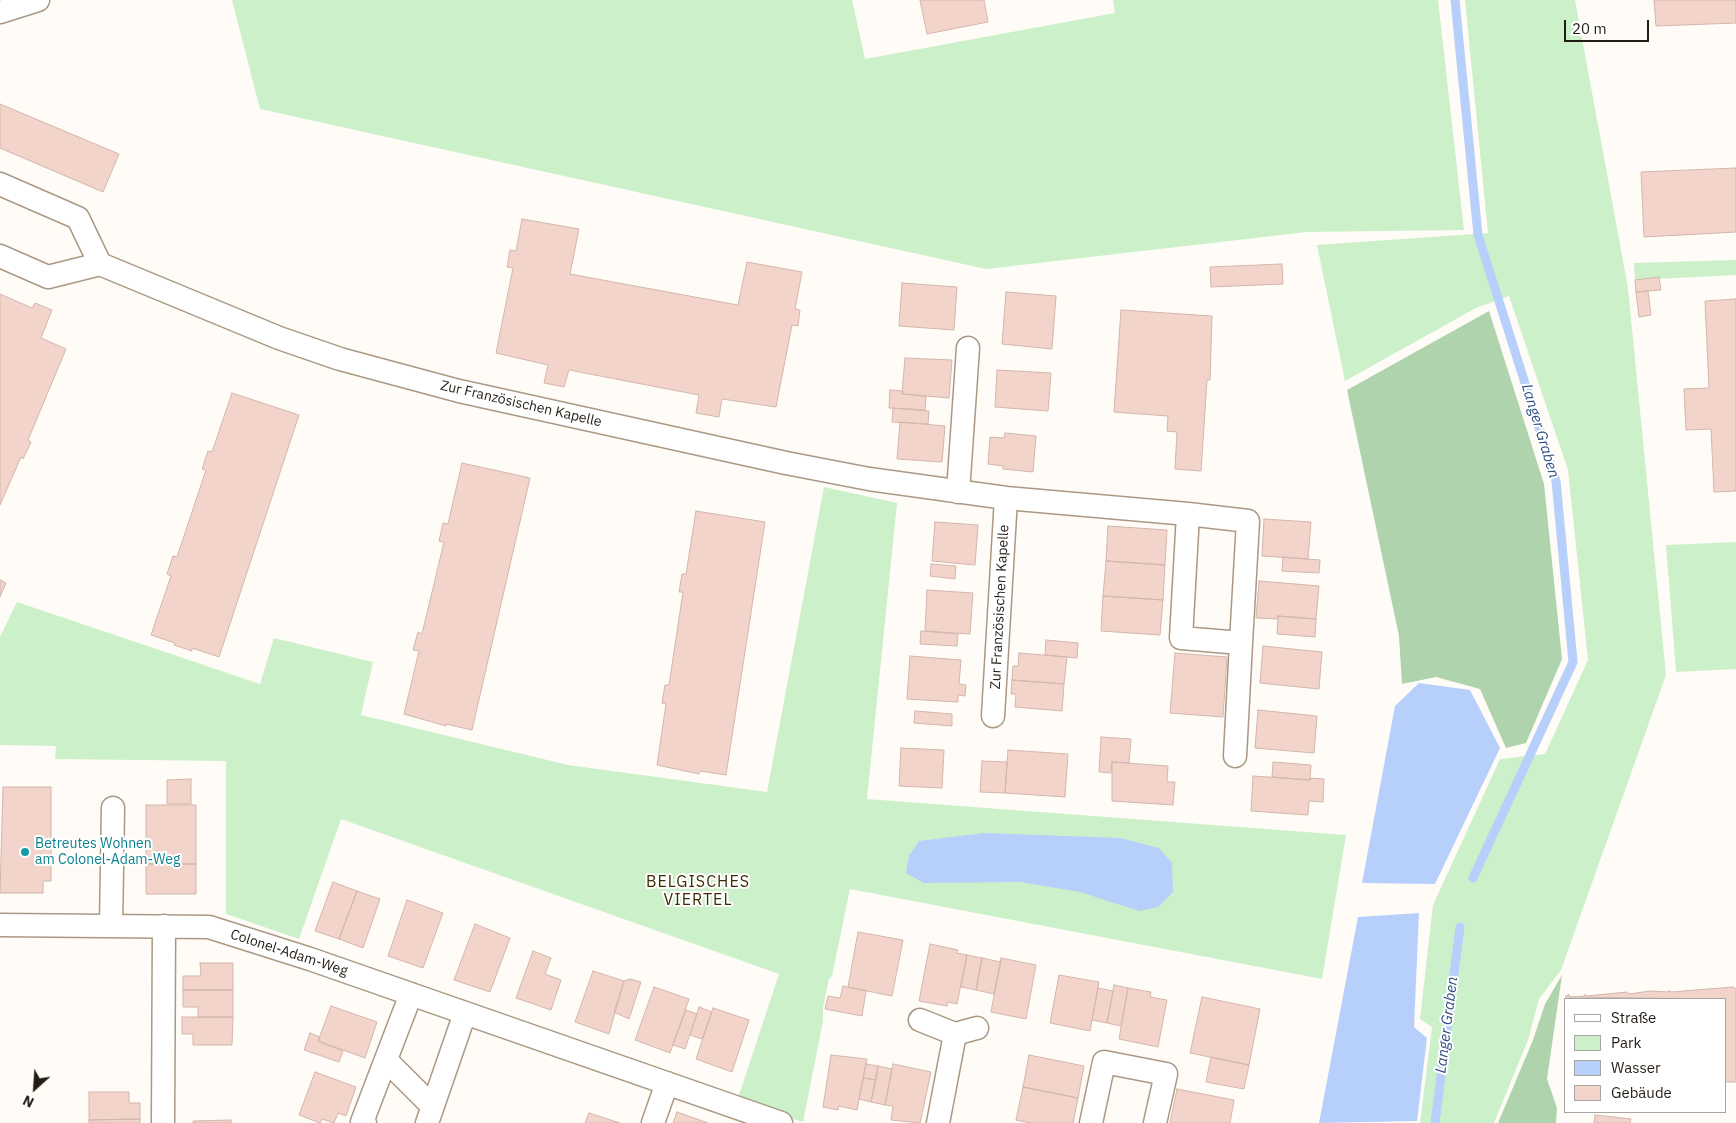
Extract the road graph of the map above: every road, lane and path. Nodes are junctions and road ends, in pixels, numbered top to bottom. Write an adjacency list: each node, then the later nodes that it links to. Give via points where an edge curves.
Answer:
1 (38, 0): 2 (street)
2 (0, 12)
3 (0, 184): 5 (street, via 78,218)
4 (0, 256): 5 (street, via 48,277)
5 (100, 264): 7 (street, Zur Französischen Kapelle, via 279,338 340,359 441,386 786,463)
6 (968, 348): 7 (street)
7 (958, 492): 8 (street, Zur Französischen Kapelle)
8 (1006, 498): 9 (street, Zur Französischen Kapelle); 11 (street, Zur Französischen Kapelle)
9 (1188, 514): 10 (street, Zur Französischen Kapelle, via 1248,521); 10 (street, via 1181,638)
10 (1241, 643): 12 (street, Zur Französischen Kapelle)
11 (993, 716)
12 (1235, 756)
13 (113, 808): 15 (street)
14 (0, 925): 15 (street, Colonel-Adam-Weg)
15 (111, 926): 16 (street, Colonel-Adam-Weg)
16 (164, 926): 17 (street, Colonel-Adam-Weg, via 209,926); 25 (street)
17 (411, 994): 18 (street, Colonel-Adam-Weg); 22 (street)
18 (465, 1013): 23 (street, Colonel-Adam-Weg); 24 (street)
19 (920, 1020): 21 (street)
20 (977, 1028): 21 (street)
21 (955, 1034): 29 (street)
22 (386, 1060): 24 (street); 26 (street, via 362,1122)
23 (666, 1083): 27 (street); 28 (street, Colonel-Adam-Weg)
24 (430, 1115)
25 (163, 1123)
26 (365, 1123)
27 (653, 1123)
28 (781, 1123)
29 (938, 1123)
30 (1091, 1123): 31 (street, via 1104,1062 1166,1074)
31 (1155, 1123)

